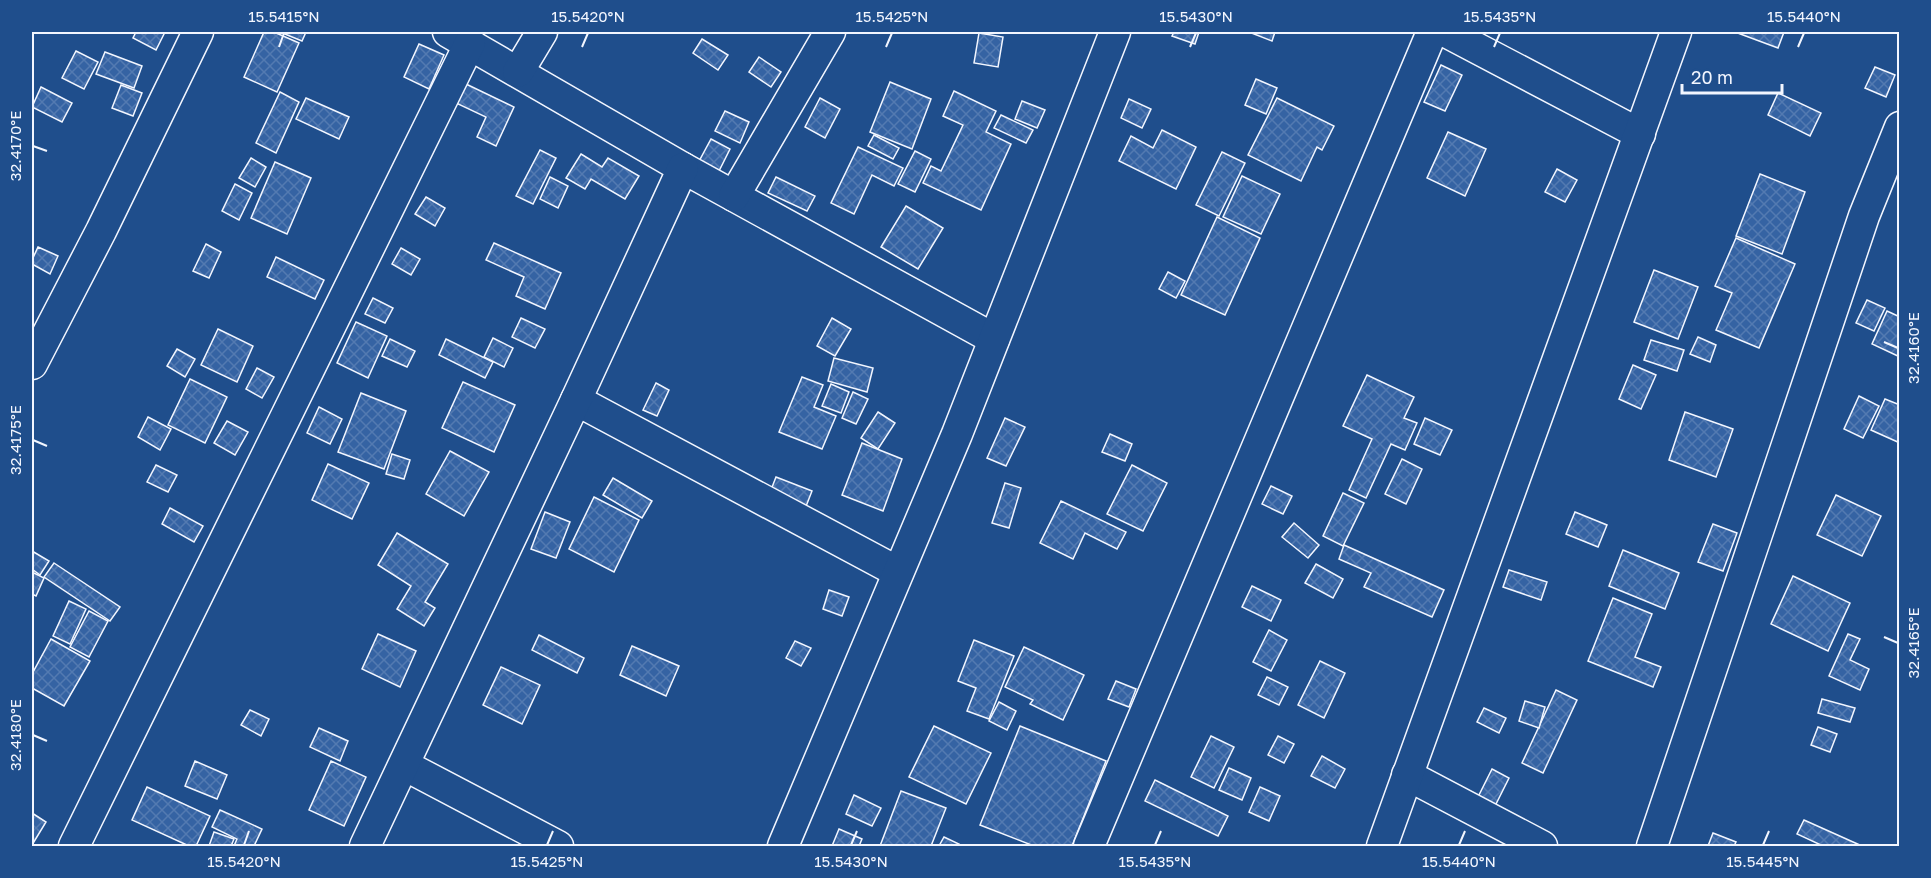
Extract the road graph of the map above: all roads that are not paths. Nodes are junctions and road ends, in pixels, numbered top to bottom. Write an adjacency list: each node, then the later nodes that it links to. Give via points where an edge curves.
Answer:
1 (198, 32): 15 (street)
2 (542, 32): 9 (street)
3 (830, 32): 13 (street)
4 (1115, 32): 14 (street)
5 (1432, 32): 24 (street)
6 (1446, 32): 10 (street)
7 (1676, 32): 10 (street)
8 (459, 37): 9 (street); 20 (street)
9 (518, 72): 12 (street)
10 (1640, 134): 19 (street)
11 (1898, 135): 27 (street, via 1864,216)
12 (683, 168): 13 (street); 16 (street)
13 (734, 196): 14 (street)
14 (994, 339): 17 (street)
15 (32, 364)
16 (576, 400): 17 (street); 18 (street)
17 (898, 572): 23 (street)
18 (404, 765): 21 (street); 22 (street)
19 (1407, 775): 25 (street); 26 (street)
20 (75, 846)
21 (365, 846)
22 (558, 846)
23 (783, 846)
24 (1089, 846)
25 (1382, 846)
26 (1542, 846)
27 (1652, 846)

